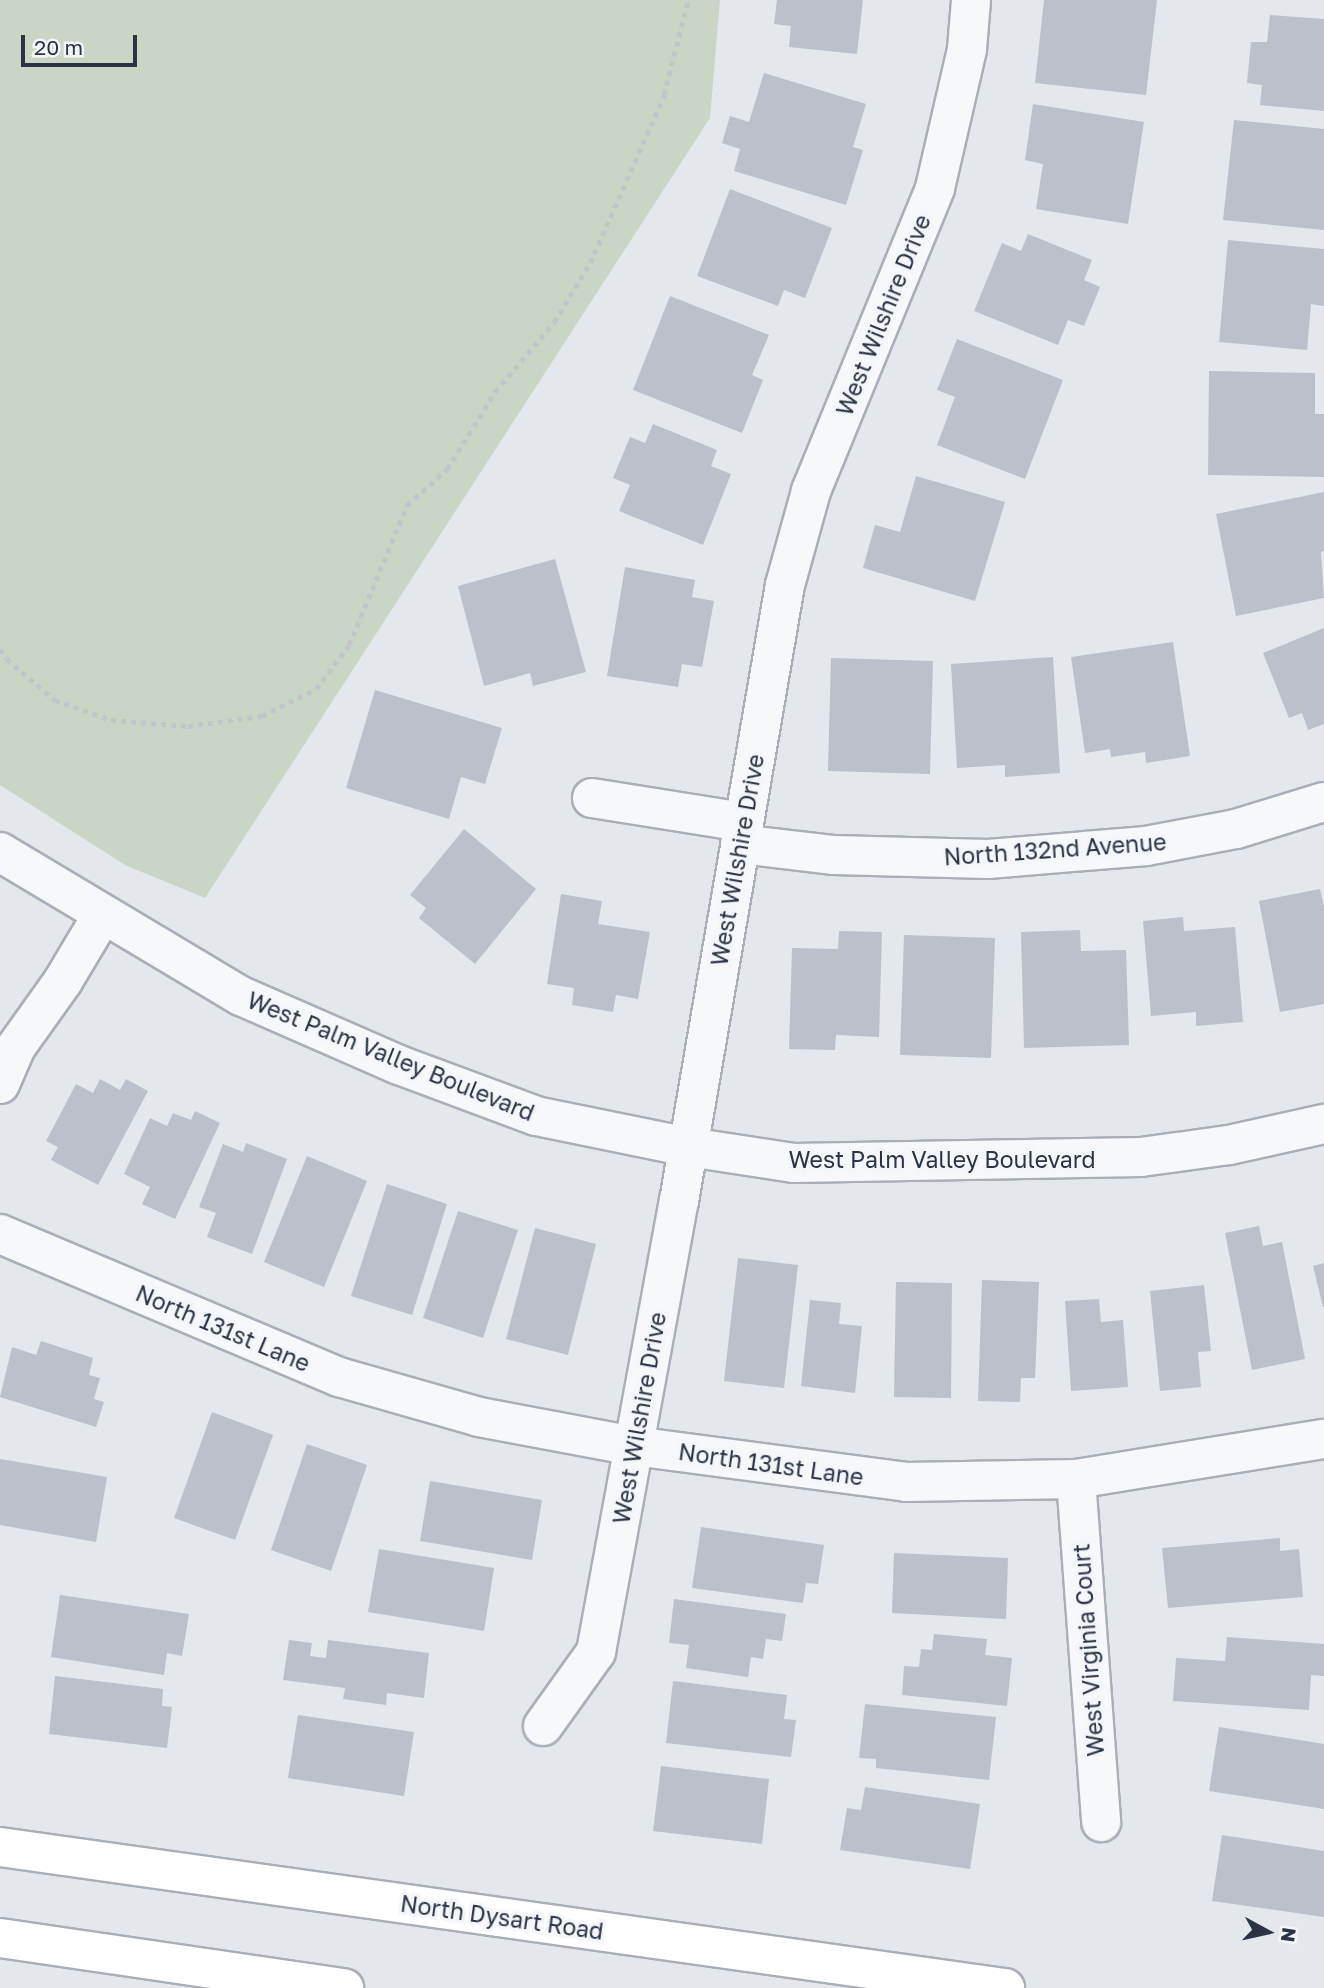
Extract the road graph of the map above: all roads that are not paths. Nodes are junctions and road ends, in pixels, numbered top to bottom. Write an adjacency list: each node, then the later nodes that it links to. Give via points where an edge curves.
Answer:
1 (971, 0): 4 (street, West Wilshire Drive, via 967,49 935,188 811,491 785,585)
2 (592, 798): 4 (street, North 132nd Avenue)
3 (1324, 802): 4 (street, North 132nd Avenue, via 1236,829 1146,846 988,859 834,855)
4 (742, 833): 9 (street, West Wilshire Drive)
5 (0, 852): 6 (street, West Palm Valley Boulevard)
6 (103, 914): 7 (street, via 16,1047); 9 (street, West Palm Valley Boulevard, via 241,996 399,1065 537,1116)
7 (0, 1084)
8 (1324, 1124): 9 (street, West Palm Valley Boulevard, via 1229,1145 1141,1157 794,1163)
9 (689, 1147): 12 (street, West Wilshire Drive)
10 (0, 1234): 12 (street, North 131st Lane, via 339,1377 479,1417)
11 (1324, 1439): 13 (street, North 131st Lane)
12 (634, 1446): 13 (street, North 131st Lane, via 906,1482); 14 (street, West Wilshire Drive, via 596,1652)
13 (1076, 1479): 15 (street, West Virginia Court)
14 (542, 1726)
15 (1101, 1822)
16 (0, 1847): 19 (main road, North Dysart Road)
17 (0, 1938): 18 (main road)
18 (344, 1988)
19 (1005, 1988)

